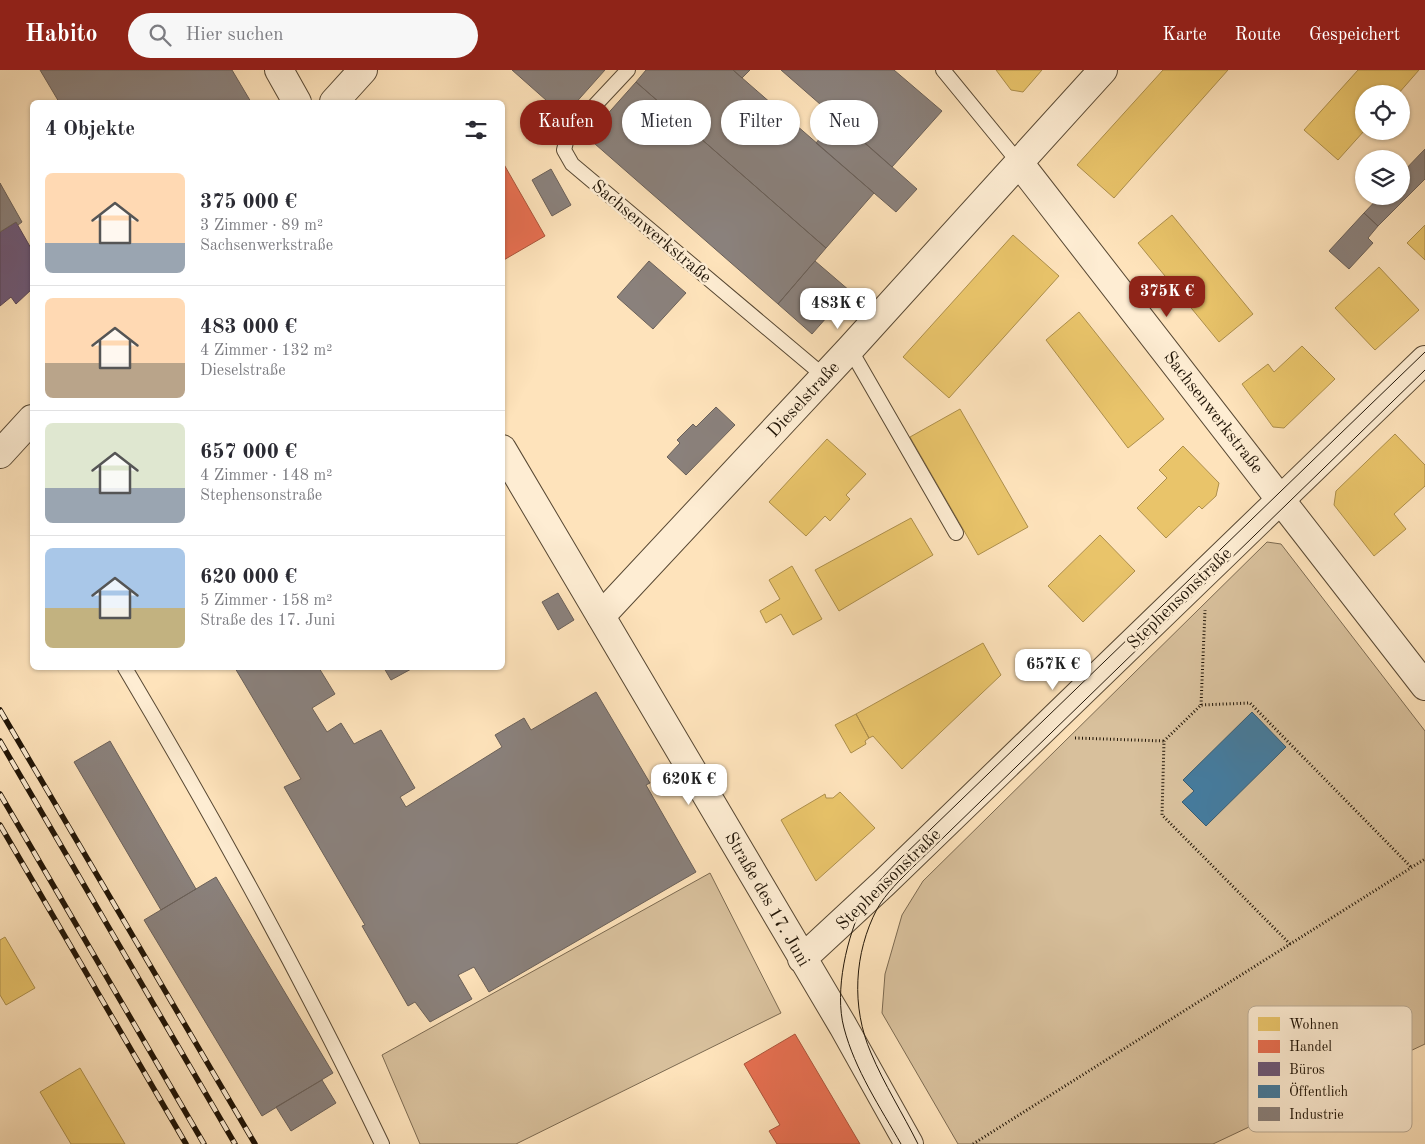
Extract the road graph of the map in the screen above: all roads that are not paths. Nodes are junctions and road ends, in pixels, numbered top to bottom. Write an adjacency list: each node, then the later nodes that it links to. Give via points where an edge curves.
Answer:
1 (278, 70): 6 (street)
2 (363, 70): 7 (street)
3 (628, 70): 11 (lane, Sachsenwerkstraße, via 568,134 564,150 572,164)
4 (943, 70): 8 (lane, Sachsenwerkstraße)
5 (1103, 70): 8 (street, Dieselstraße)
6 (297, 100)
7 (336, 100)
8 (1020, 164): 9 (street, Dieselstraße); 15 (street, Sachsenwerkstraße)
9 (850, 349): 11 (street, Dieselstraße); 16 (lane)
10 (1425, 360): 15 (street, Stephensonstraße)
11 (824, 376): 17 (street, Dieselstraße)
12 (30, 421): 13 (street)
13 (0, 454)
14 (505, 454): 17 (street, Straße des 17. Juni)
15 (1281, 499): 19 (street, Sachsenwerkstraße); 20 (street, Stephensonstraße)
16 (956, 533)
17 (601, 616): 20 (street, Straße des 17. Juni)
18 (126, 670): 21 (lane, via 194,783 345,1066)
19 (1425, 686)
20 (802, 959): 22 (street, Straße des 17. Juni)
21 (382, 1144)
22 (909, 1144)

